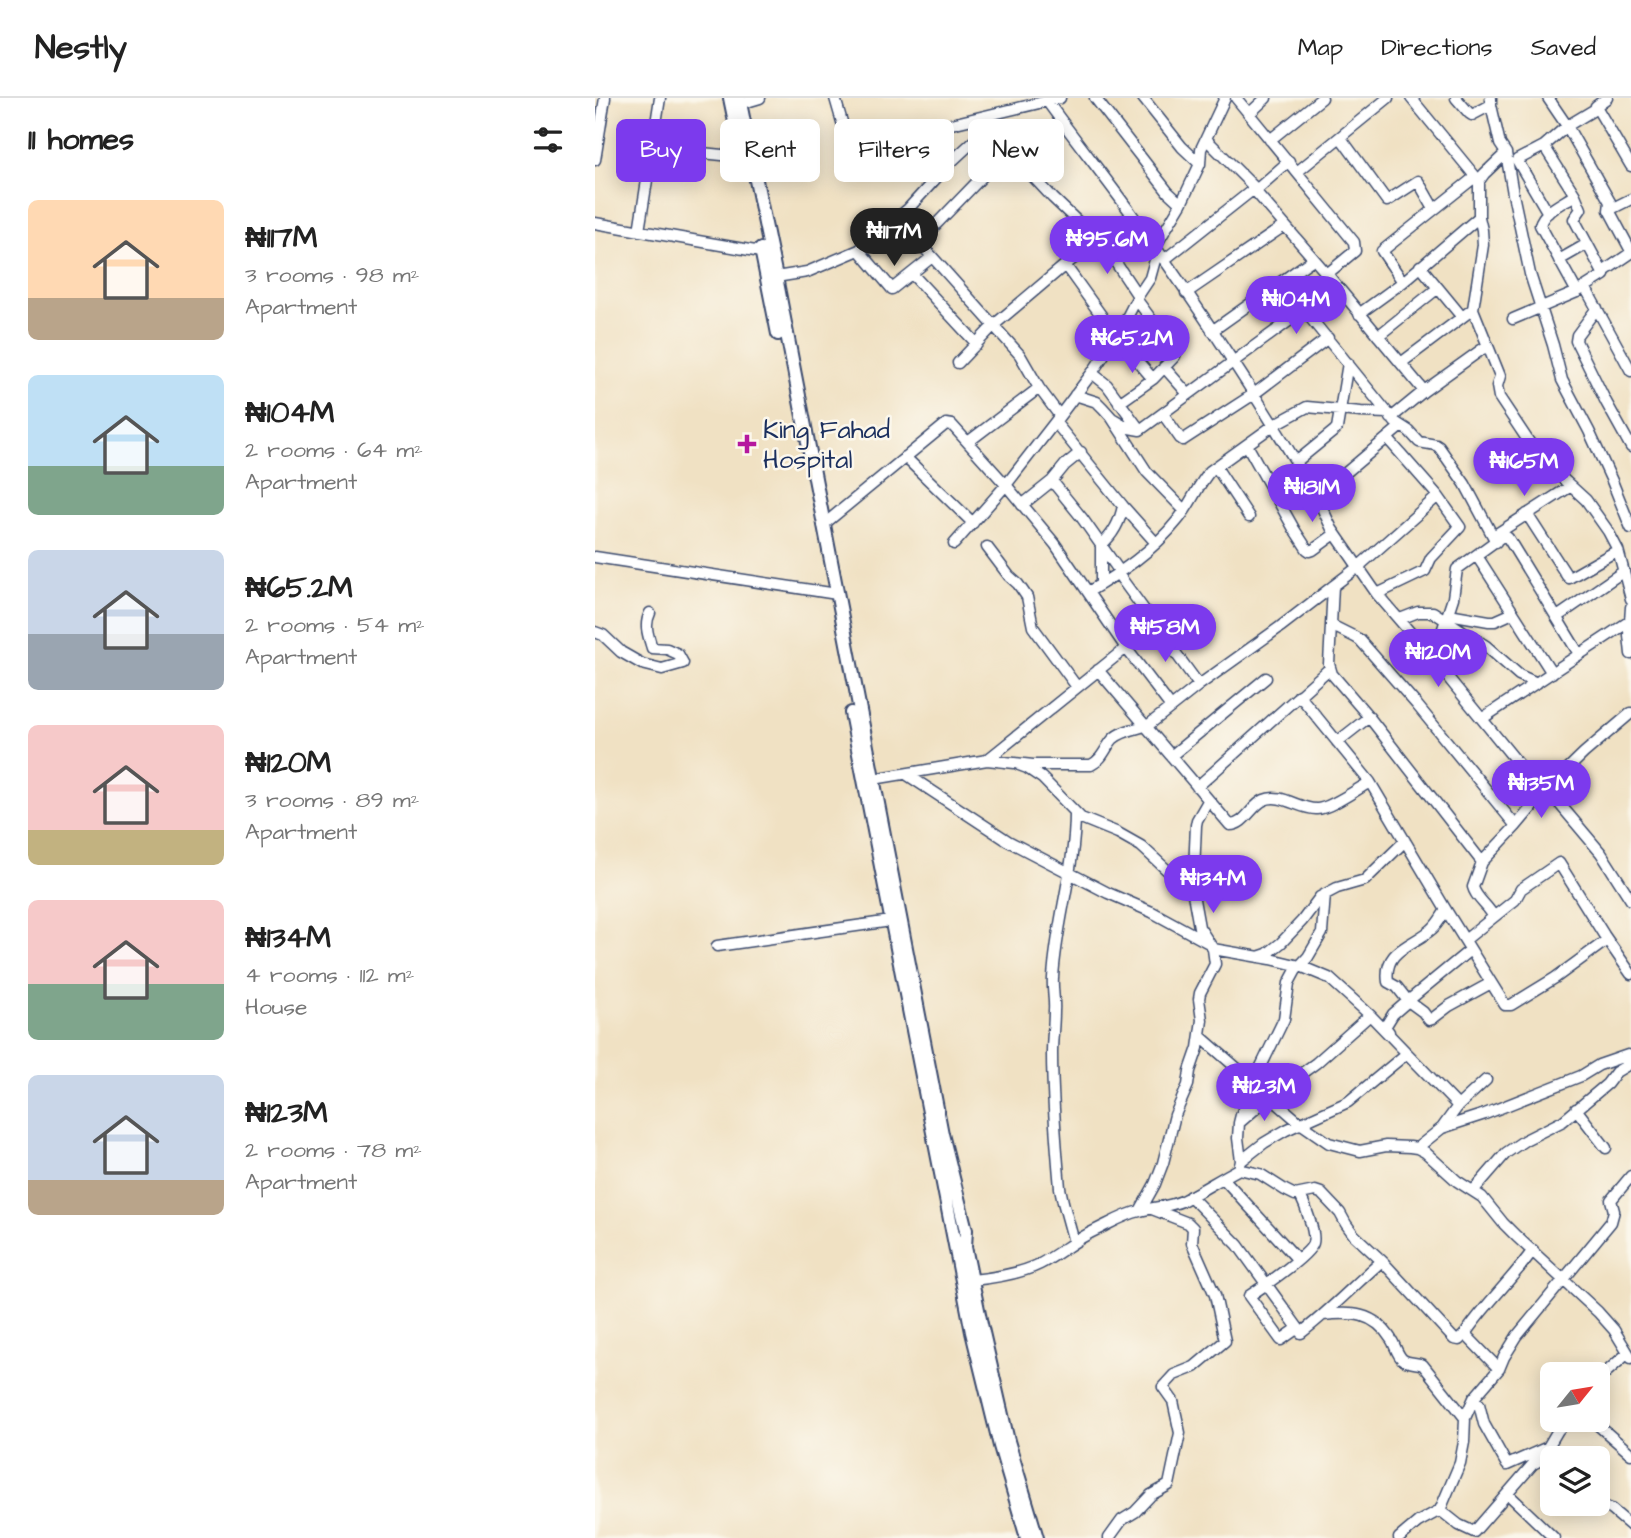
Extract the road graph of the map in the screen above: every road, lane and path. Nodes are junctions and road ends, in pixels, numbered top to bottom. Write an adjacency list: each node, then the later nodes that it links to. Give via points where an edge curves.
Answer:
1 (604, 98): 35 (street)
2 (660, 98): 24 (street)
3 (759, 98): 17 (street)
4 (835, 98): 27 (street, via 851,153)
5 (1000, 98): 22 (street)
6 (1061, 98): 19 (street)
7 (1095, 98): 48 (street)
8 (1143, 98): 37 (street)
9 (1225, 98): 31 (street)
10 (1236, 98): 23 (street)
11 (1266, 98): 23 (street)
12 (1322, 98): 30 (street)
13 (1411, 98): 40 (street)
14 (1457, 98): 20 (street, via 1472,115)
15 (1548, 98): 28 (street)
16 (1607, 98): 21 (street)
17 (737, 100): 25 (main road); 73 (main road)
18 (1382, 100): 29 (street)
19 (1043, 101): 22 (street); 52 (street)
20 (1491, 102): 34 (street)
21 (1595, 104): 28 (street); 38 (street)
22 (1004, 111): 26 (street)
23 (1249, 114): 30 (street)
24 (657, 119)
25 (739, 119)
26 (991, 119)
27 (968, 123)
28 (1567, 127): 33 (street); 50 (street, via 1610,202)
29 (1341, 138): 39 (street); 49 (street, via 1387,201 1418,181)
30 (1271, 139): 36 (street)
31 (1207, 140): 37 (street); 45 (street)
32 (968, 143): 54 (street)
33 (1544, 146): 46 (street); 51 (street, via 1517,160)
34 (1506, 153): 40 (street); 80 (street)
35 (595, 160)
36 (1289, 161): 39 (street); 45 (street)
37 (1200, 164): 48 (street)
38 (1631, 166)
39 (1297, 172): 74 (street, via 1356,247)
40 (1477, 179): 49 (street); 53 (street)
41 (647, 182): 57 (street)
42 (747, 182): 63 (main road)
43 (977, 182): 59 (street)
44 (1038, 182): 58 (street)
45 (1255, 190): 56 (street); 67 (street)
46 (1575, 195): 51 (street); 60 (street, via 1581,209 1574,219)
47 (1631, 199): 50 (street)
48 (1181, 204): 61 (street)
49 (1434, 209): 75 (street, via 1382,251)
50 (1609, 210): 64 (street)
51 (1548, 213): 68 (street, via 1540,225)
52 (1132, 215): 58 (street); 61 (street)
53 (1479, 217): 70 (street); 82 (street, via 1483,245)
54 (895, 221): 59 (street); 62 (street)
55 (595, 223): 57 (street)
56 (1284, 226): 66 (street); 78 (street)
57 (639, 231): 63 (street)
58 (1099, 240): 69 (street); 79 (street)
59 (919, 242): 65 (street)
60 (1587, 244): 68 (street); 71 (street)
61 (1155, 247): 67 (street); 79 (street, via 1150,278)
62 (859, 250): 72 (street, via 892,289); 73 (street, via 807,272)
63 (761, 252): 155 (main road)
64 (1631, 252): 71 (street)
65 (932, 257): 72 (street); 87 (street)
66 (1313, 259): 74 (street); 88 (street)
67 (1164, 260): 78 (street)
68 (1559, 260): 77 (street)
69 (1065, 265): 87 (street); 89 (street)
70 (1420, 266): 75 (street); 76 (street)
71 (1603, 272): 77 (street)
72 (912, 274): 92 (street)
73 (776, 277): 138 (main road)
74 (1329, 277): 83 (street); 84 (street)
75 (1403, 282): 84 (street)
76 (1438, 289): 85 (street); 90 (street)
77 (1581, 290): 80 (street); 81 (street)
78 (1187, 293): 88 (street)
79 (1137, 298): 89 (street); 98 (street, via 1176,353)
80 (1541, 308): 86 (street); 139 (street, via 1562,380)
81 (1597, 308): 99 (street); 118 (street, via 1576,341)
82 (1473, 309): 85 (street); 93 (street)
83 (1304, 310): 91 (street); 95 (street)
84 (1359, 314): 90 (street)
85 (1462, 317): 97 (street)
86 (1513, 319)
87 (995, 326): 92 (street); 102 (street, via 1020,355)
88 (1212, 331): 95 (street)
89 (1117, 336): 100 (street); 101 (street)
90 (1378, 336): 97 (street)
91 (1328, 338): 96 (street); 106 (street)
92 (977, 344): 94 (street)
93 (1488, 345): 104 (street); 129 (street, via 1500,376 1498,391 1503,402 1539,457)
94 (958, 363)
95 (1234, 363): 105 (street); 106 (street)
96 (1348, 363): 110 (street); 112 (street)
97 (1401, 363): 104 (street)
98 (1164, 367): 101 (street); 105 (street)
99 (1631, 371)
100 (1092, 373): 103 (street); 107 (street)
101 (1153, 379): 109 (street)
102 (1039, 388): 114 (street); 120 (street)
103 (1111, 390): 108 (street); 109 (street)
104 (1424, 391): 112 (street)
105 (1188, 394): 111 (street)
106 (1254, 394): 111 (street, via 1183,440); 115 (street)
107 (1075, 395): 108 (street); 114 (street)
108 (1097, 402): 113 (street)
109 (1119, 403): 117 (street)
110 (1339, 410): 112 (street); 115 (street, via 1307,407); 125 (street, via 1334,431)
111 (1163, 414): 117 (street)
112 (1389, 415): 116 (street)
113 (1112, 418): 117 (street); 134 (street, via 1147,472)
114 (1057, 419): 123 (street); 128 (street)
115 (1274, 425): 121 (street); 125 (street)
116 (1400, 427): 119 (street); 141 (street, via 1419,442 1439,447)
117 (1140, 430)
118 (1627, 432): 122 (street)
119 (1387, 438): 130 (street); 131 (street)
120 (968, 442): 124 (street, via 946,424); 128 (street)
121 (1247, 445): 126 (street); 140 (street, via 1307,549 1313,550)
122 (1631, 447)
123 (1081, 452): 127 (street); 133 (street)
124 (905, 457): 137 (street); 138 (street)
125 (1296, 462): 131 (street)
126 (1216, 467): 134 (street); 136 (street)
127 (1052, 481): 132 (street); 144 (street)
128 (1006, 485): 132 (street); 137 (street)
129 (1571, 486): 135 (street); 146 (street, via 1591,505)
130 (1438, 496): 149 (street); 156 (street, via 1460,527 1425,571)
131 (1317, 497): 140 (street)
132 (1022, 505): 154 (street)
133 (1123, 506): 142 (street); 144 (street, via 1115,529)
134 (1184, 510): 142 (street)
135 (1527, 514): 141 (street); 146 (street, via 1569,578)
136 (1249, 517)
137 (972, 523): 143 (street)
138 (823, 525): 155 (main road)
139 (1631, 528)
140 (1335, 534): 149 (street)
141 (1495, 539): 147 (street); 162 (street, via 1506,536)
142 (1156, 543): 151 (street)
143 (954, 544)
144 (1101, 545): 151 (street); 152 (street)
145 (987, 547): 178 (street, via 1027,597 1033,627)
146 (1618, 550): 150 (street)
147 (1476, 555): 160 (street); 161 (street, via 1457,569)
148 (595, 557): 155 (street)
149 (1358, 566): 153 (street); 156 (street)
150 (1624, 571): 157 (street); 162 (street)
151 (1119, 573): 152 (street); 166 (street)
152 (1101, 584): 154 (street)
153 (1333, 586): 165 (street); 177 (street)
154 (1087, 592): 168 (street)
155 (833, 593): 190 (main road); 205 (main road)
156 (1377, 594): 163 (street)
157 (1631, 598)
158 (1631, 607): 164 (street)
159 (650, 613): 167 (street, via 647,632 652,648 678,654 683,663 662,669 642,664)
160 (1513, 613): 161 (street, via 1495,621); 174 (street)
161 (1447, 617): 163 (street, via 1425,611); 171 (street); 176 (street, via 1518,675)
162 (1557, 617): 169 (street)
163 (1400, 620): 171 (street)
164 (1630, 621): 169 (street); 170 (street)
165 (1331, 625): 172 (street); 196 (street, via 1360,640)
166 (1157, 626): 168 (street); 177 (street)
167 (595, 632)
168 (1126, 648): 173 (street); 180 (street)
169 (1579, 654): 174 (street)
170 (1631, 654)
171 (1433, 659): 183 (street)
172 (1329, 669): 179 (street); 182 (street)
173 (1098, 670): 178 (street); 184 (street)
174 (1552, 673): 176 (street)
175 (1266, 678): 186 (street)
176 (1537, 683): 183 (street)
177 (1199, 685): 180 (street)
178 (1077, 687): 187 (street)
179 (1299, 695): 185 (street); 192 (street)
180 (1171, 707): 184 (street)
181 (1631, 713): 193 (street)
182 (1369, 717): 185 (street); 198 (street)
183 (1483, 718): 193 (street)
184 (1146, 727): 186 (street); 188 (street, via 1115,737 1091,765)
185 (1337, 742): 191 (street)
186 (1171, 756): 192 (street)
187 (987, 760): 188 (street); 189 (street)
188 (1011, 762): 195 (street, via 1042,778)
189 (906, 774): 190 (street); 199 (street, via 1008,841)
190 (873, 779): 243 (main road, via 942,1134 966,1230)
191 (1370, 782): 194 (street, via 1319,810 1280,799 1265,800 1233,826); 197 (street)
192 (1197, 787): 194 (street)
193 (1545, 791): 196 (street); 202 (street, via 1601,853)
194 (1208, 801): 200 (street, via 1196,825)
195 (1075, 813): 199 (street); 200 (street, via 1141,846)
196 (1516, 826): 198 (street)
197 (1405, 841): 201 (street, via 1365,880); 203 (street)
198 (1482, 862): 204 (street, via 1473,887)
199 (1069, 874): 209 (street, via 1152,912); 239 (street, via 1057,932 1052,1049 1061,1188)
200 (1193, 894): 209 (street, via 1199,927)
201 (1325, 894): 210 (street, via 1281,943); 211 (street, via 1322,933)
202 (1631, 900)
203 (1446, 910): 207 (street); 214 (street, via 1434,927 1390,960 1388,982)
204 (1493, 916): 206 (street, via 1515,900 1521,889 1559,863); 207 (street)
205 (891, 921): 208 (street); 263 (main road, via 972,1332)
206 (1607, 940): 212 (street); 213 (street, via 1511,1005 1505,1005)
207 (1468, 945): 213 (street); 214 (street)
208 (717, 946)
209 (1211, 946): 210 (street); 216 (street, via 1215,964 1199,999)
210 (1257, 957): 211 (street)
211 (1300, 966): 215 (street, via 1329,978); 222 (street, via 1289,983 1285,1019)
212 (1631, 974)
213 (1491, 983): 214 (street, via 1429,1020)
214 (1408, 1001): 217 (street, via 1385,1027)
215 (1370, 1015): 217 (street); 223 (street)
216 (1200, 1036): 222 (street); 238 (street, via 1163,1163)
217 (1399, 1045): 218 (street)
218 (1406, 1054): 224 (street); 227 (street, via 1348,1102)
219 (1631, 1056): 228 (street, via 1608,1061 1581,1076)
220 (1631, 1063): 225 (street)
221 (1486, 1080): 224 (street)
222 (1253, 1083): 223 (street); 226 (street)
223 (1269, 1097): 226 (street); 227 (street)
224 (1458, 1106): 228 (street)
225 (1576, 1109): 230 (street); 234 (street, via 1506,1153)
226 (1239, 1123): 231 (street)
227 (1300, 1123): 229 (street, via 1329,1143 1360,1151 1386,1146); 231 (street, via 1264,1143)
228 (1442, 1128): 229 (street)
229 (1417, 1148): 234 (street)
230 (1607, 1148)
231 (1240, 1165): 233 (street); 235 (street)
232 (1631, 1176): 244 (street, via 1611,1200 1611,1222)
233 (1223, 1178): 236 (street); 241 (street)
234 (1473, 1191): 240 (street)
235 (1300, 1195): 241 (street, via 1314,1238 1311,1248); 242 (street, via 1321,1193)
236 (1190, 1196): 237 (street); 245 (street, via 1238,1245)
237 (1152, 1209): 238 (street); 265 (street, via 1193,1228 1192,1243 1215,1296 1225,1341 1163,1387 1173,1401 1180,1433 1169,1485 1122,1520)
238 (1140, 1211): 239 (street)
239 (1074, 1242): 243 (street, via 1041,1264)
240 (1533, 1250): 244 (street); 248 (street)
241 (1298, 1259): 245 (street)
242 (1382, 1261): 246 (street); 248 (street, via 1454,1339)
243 (972, 1280): 264 (main road, via 1008,1441)
244 (1562, 1280): 249 (street, via 1598,1312); 250 (street, via 1517,1336)
245 (1267, 1284): 247 (street); 247 (street, via 1249,1296 1281,1339)
246 (1322, 1315): 247 (street, via 1301,1333); 253 (street, via 1350,1313 1375,1322 1401,1358 1425,1367)
247 (1298, 1328)
248 (1465, 1334): 250 (street)
249 (1629, 1356): 251 (street)
250 (1499, 1369): 252 (street)
251 (1610, 1370)
252 (1474, 1398): 253 (street); 256 (street, via 1507,1465)
253 (1465, 1418): 260 (street, via 1460,1463)
254 (1606, 1432): 255 (street)
255 (1631, 1454)
256 (1540, 1456)
257 (1540, 1459): 258 (street)
258 (1508, 1494): 262 (street); 267 (street)
259 (1610, 1509): 261 (street)
260 (1440, 1510): 262 (street); 266 (street)
261 (1631, 1526)
262 (1475, 1535)
263 (1027, 1538)
264 (1037, 1538)
265 (1109, 1538)
266 (1399, 1538)
267 (1554, 1538)

